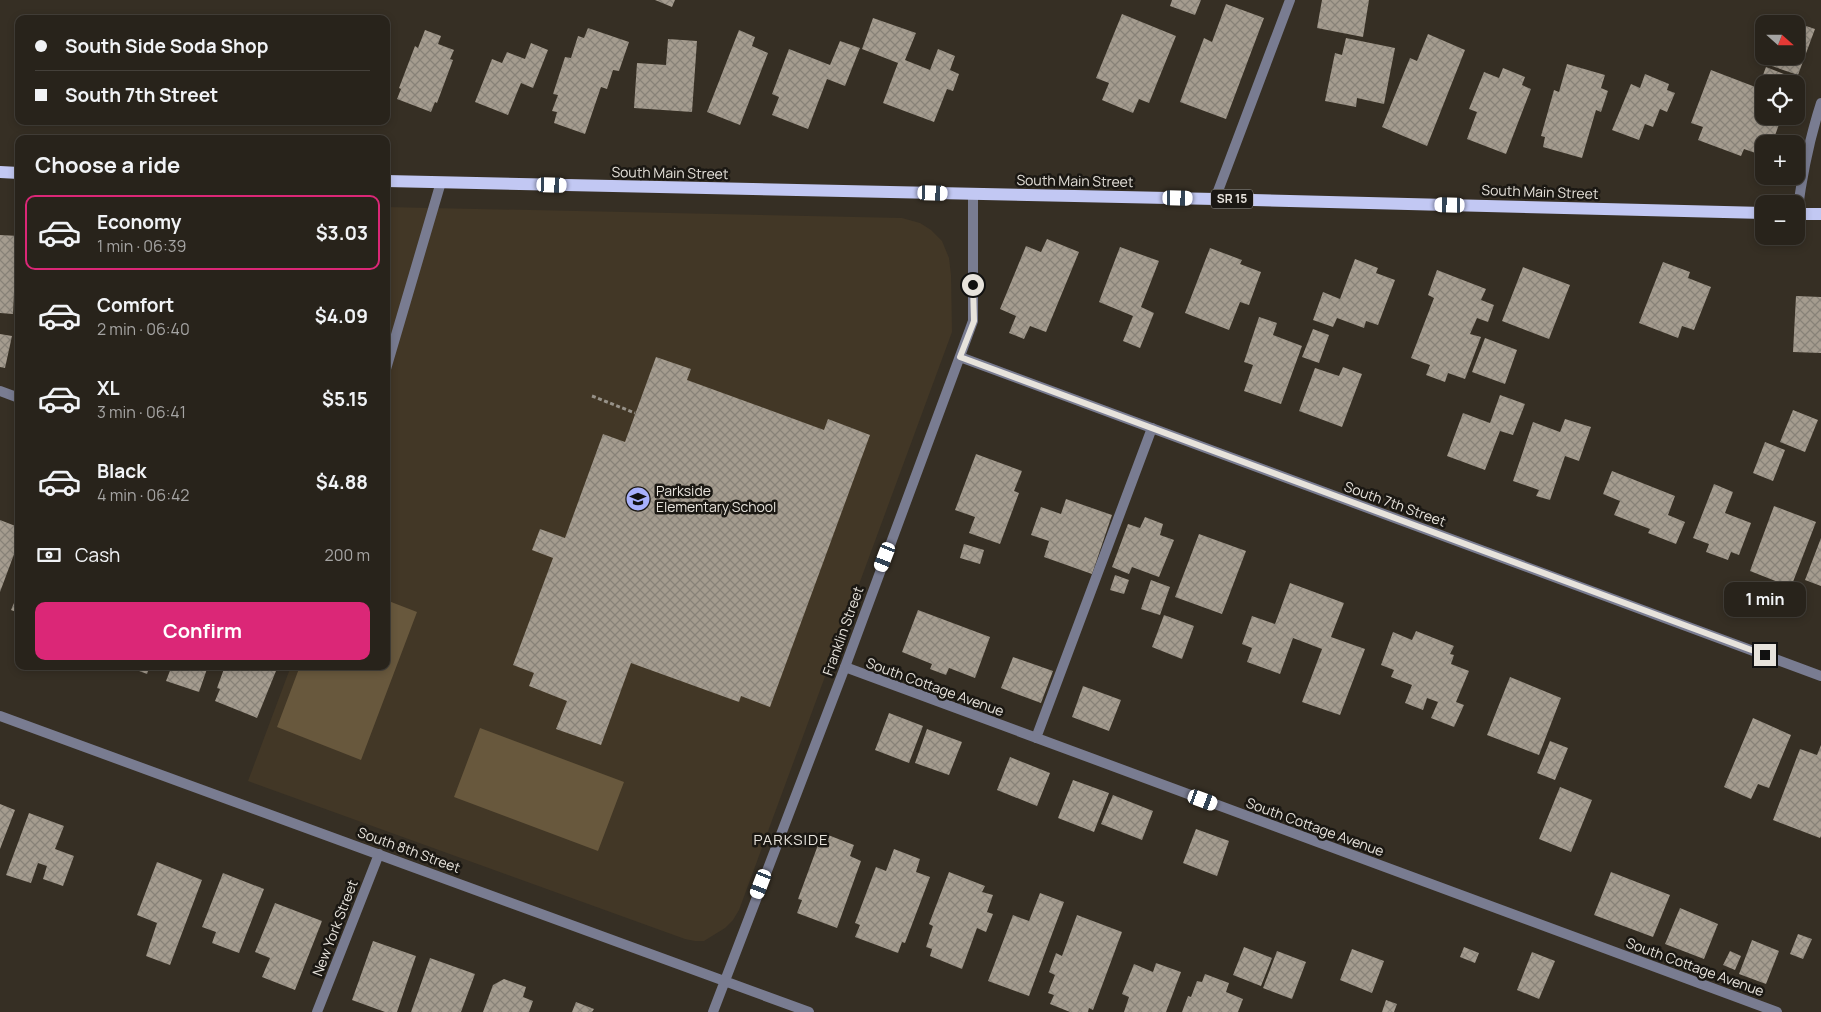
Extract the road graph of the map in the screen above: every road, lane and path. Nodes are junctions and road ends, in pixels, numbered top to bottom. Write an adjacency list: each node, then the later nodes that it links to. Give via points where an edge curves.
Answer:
1 (1290, 0): 9 (street)
2 (1821, 103): 8 (street, via 1810,138)
3 (0, 172): 4 (main road)
4 (15, 173)
5 (390, 181): 6 (main road, South Main Street / SR 15)
6 (441, 182): 7 (main road, South Main Street / SR 15); 13 (street)
7 (973, 194): 9 (main road, South Main Street / SR 15); 14 (street, Franklin Street, via 974,321)
8 (1799, 195)
9 (1215, 199): 10 (main road, South Main Street / SR 15)
10 (1755, 213)
11 (1805, 214): 12 (main road)
12 (1821, 214)
13 (390, 355)
14 (960, 357): 19 (street, South 7th Street); 20 (street, Franklin Street)
15 (0, 391): 17 (street)
16 (592, 396): 18 (path)
17 (15, 397)
18 (635, 413)
19 (1152, 428): 21 (street, South 7th Street); 23 (street)
20 (844, 668): 23 (street, South Cottage Avenue); 25 (street, Franklin Street)
21 (1821, 676)
22 (0, 716): 24 (street, South 8th Street)
23 (1036, 738): 29 (street, South Cottage Avenue)
24 (379, 854): 25 (street, South 8th Street); 26 (street, New York Street)
25 (725, 981): 27 (street, Franklin Street); 28 (street, South 8th Street)
26 (317, 1012)
27 (713, 1012)
28 (808, 1012)
29 (1777, 1012)

